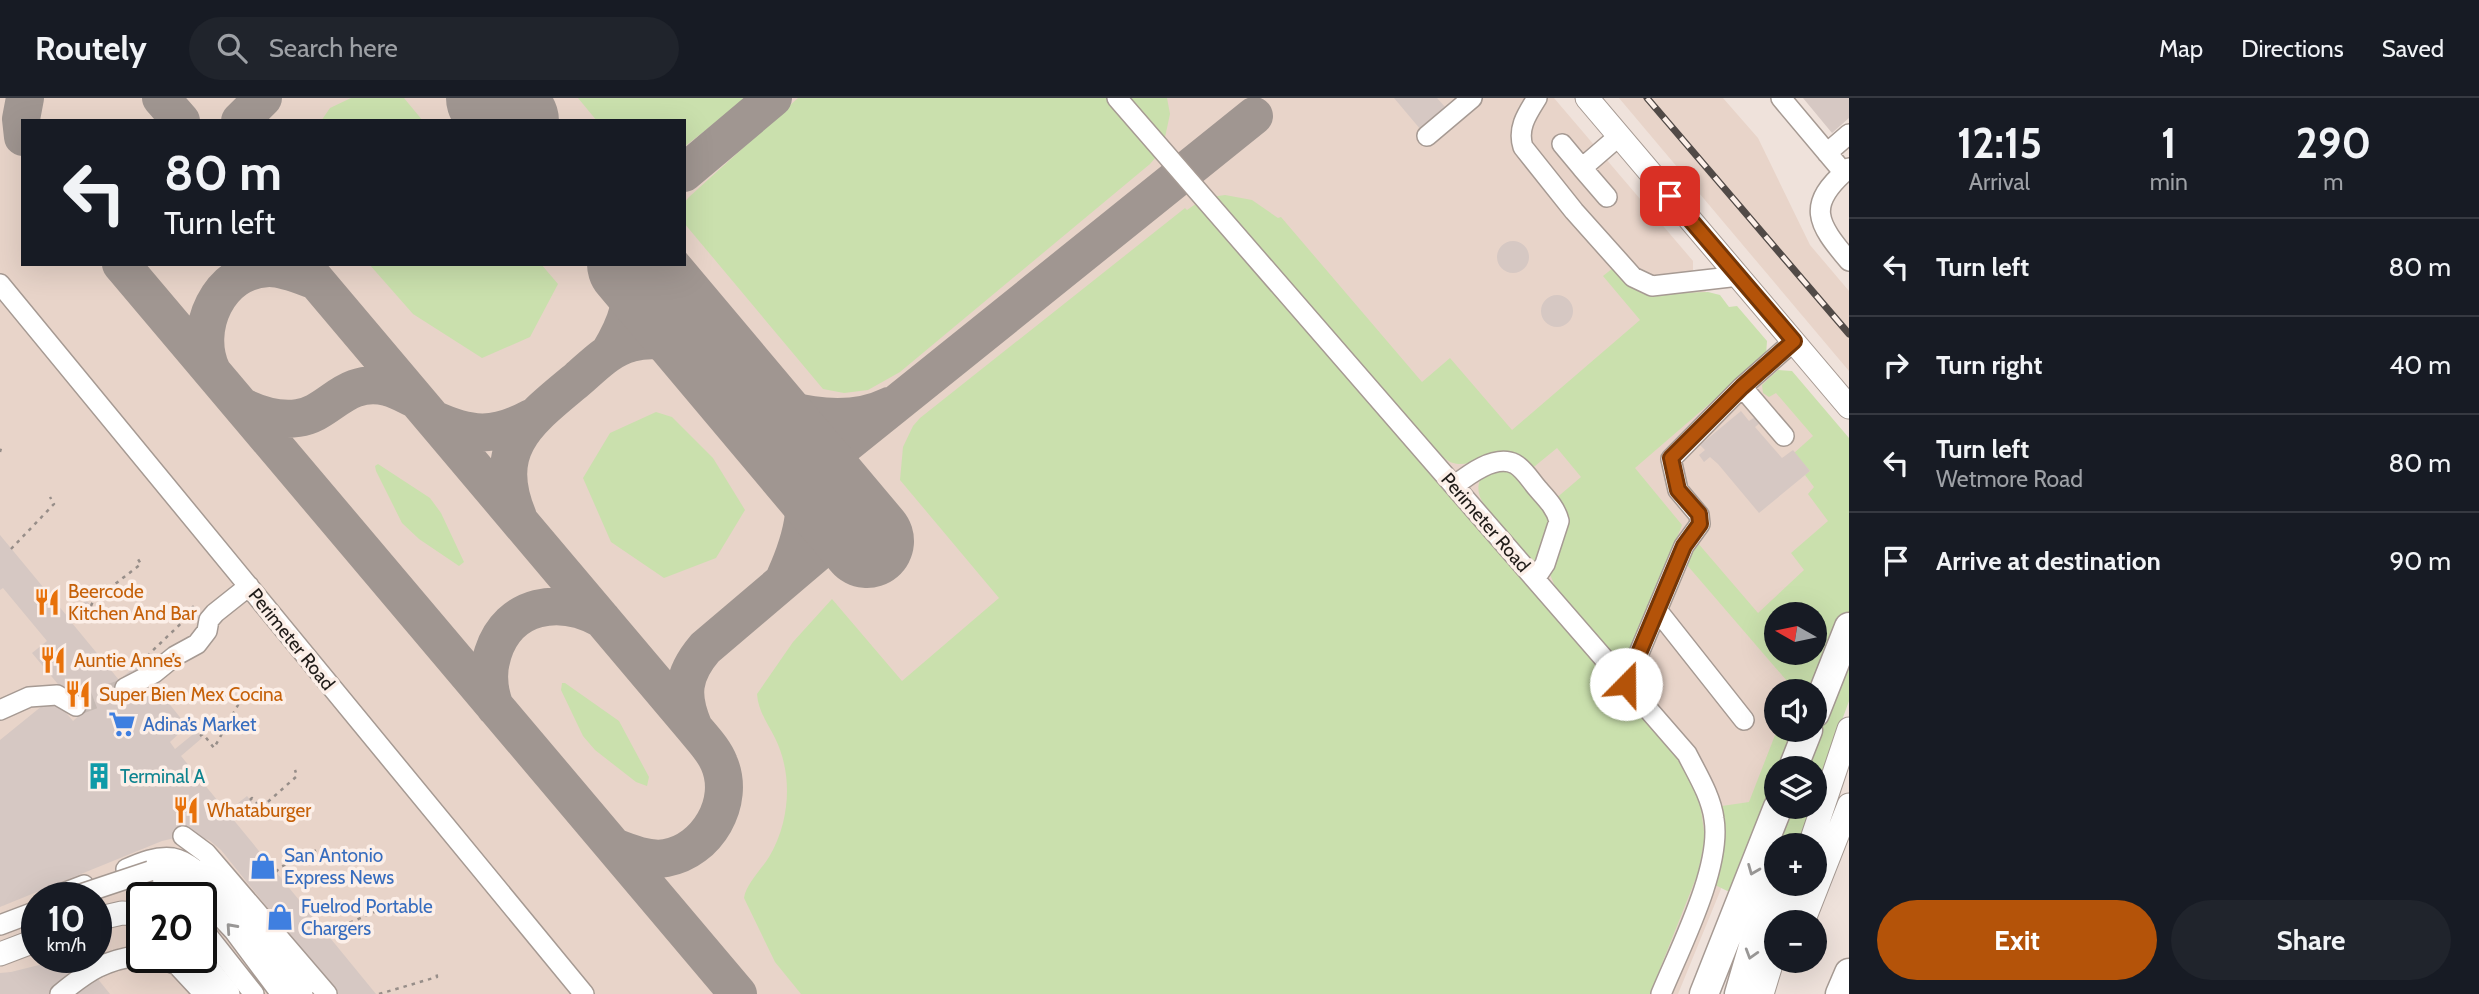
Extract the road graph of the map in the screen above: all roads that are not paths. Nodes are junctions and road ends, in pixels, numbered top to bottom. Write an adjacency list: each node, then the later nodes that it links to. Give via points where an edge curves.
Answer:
1 (1117, 98): 21 (street, Perimeter Road)
2 (1536, 98): 15 (street, via 1522,126 1523,147 1633,277 1652,286)
3 (1587, 98): 8 (main road)
4 (1781, 98): 10 (street)
5 (1459, 102): 7 (street)
6 (1849, 134): 10 (street)
7 (1427, 136)
8 (1619, 136): 11 (street); 15 (main road)
9 (1562, 144): 11 (street)
10 (1827, 153): 12 (street)
11 (1582, 168): 13 (street)
12 (1846, 170): 14 (street, via 1823,198 1820,215 1825,233)
13 (1607, 197)
14 (1849, 261)
15 (1739, 276): 17 (main road)
16 (0, 284): 23 (street, Perimeter Road)
17 (1794, 341): 18 (street); 19 (main road)
18 (1742, 387): 20 (street); 24 (street, via 1671,458 1678,490 1699,514 1700,524 1684,546)
19 (1849, 407)
20 (1784, 436)
21 (1454, 486): 22 (street, Perimeter Road); 22 (street, via 1496,463 1509,462 1522,470 1559,521 1545,564)
22 (1535, 579): 27 (street, Perimeter Road)
23 (249, 586): 28 (street, via 215,613 197,643); 63 (street, Perimeter Road)
24 (1657, 610): 27 (street); 31 (street)
25 (1849, 627): 26 (highway)
26 (1827, 682)
27 (1626, 684): 64 (street, Perimeter Road, via 1686,754 1703,784 1714,819 1705,885)
28 (125, 688)
29 (76, 706): 30 (street, via 57,695 29,697)
30 (0, 710)
31 (1744, 719)
32 (1849, 729): 35 (main road)
33 (1849, 805): 43 (main road)
34 (1773, 819): 65 (highway, one-way to 65)
35 (1814, 833)
36 (183, 836): 62 (street, via 228,877)
37 (127, 869): 38 (street); 39 (street); 61 (street, via 158,858 193,866)
38 (92, 882)
39 (160, 882)
40 (112, 884): 56 (street, one-way to 40, bridge, via 234,931 183,877 150,871)
41 (1768, 896): 66 (highway, one-way to 66)
42 (21, 909): 44 (street)
43 (1808, 910)
44 (0, 917)
45 (21, 917): 46 (street)
46 (0, 925)
47 (21, 946): 49 (main road)
48 (217, 947): 60 (street)
49 (0, 954)
50 (126, 958): 57 (street, via 90,970)
51 (1849, 972): 69 (highway)
52 (184, 973): 58 (street)
53 (211, 973): 59 (main road)
54 (1768, 973): 67 (main road)
55 (1783, 973): 68 (main road)
56 (277, 988)
57 (60, 994)
58 (204, 994)
59 (228, 994)
60 (254, 994)
61 (303, 994)
62 (327, 994)
63 (584, 994)
64 (1661, 994)
65 (1704, 994)
66 (1739, 994)
67 (1762, 994)
68 (1775, 994)
69 (1840, 994)

